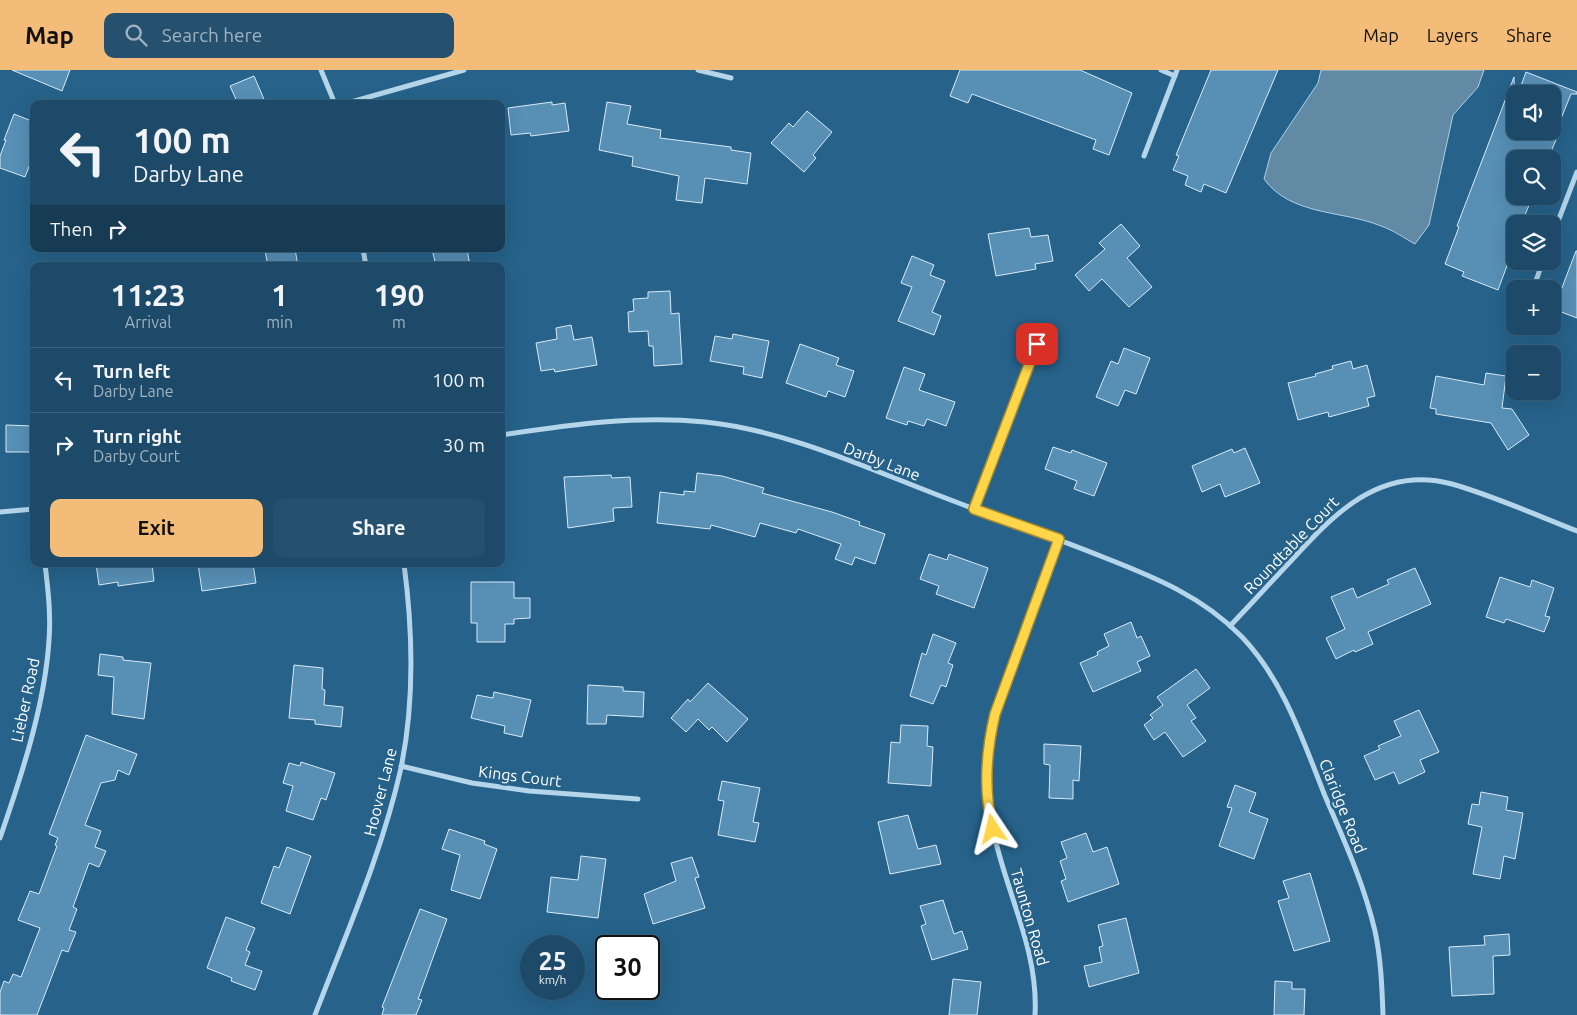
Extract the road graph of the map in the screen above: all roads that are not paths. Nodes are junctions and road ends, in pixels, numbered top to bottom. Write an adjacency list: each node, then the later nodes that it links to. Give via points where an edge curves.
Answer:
1 (322, 70): 7 (street)
2 (464, 70): 8 (street)
3 (698, 70): 6 (street)
4 (1161, 70): 5 (street)
5 (1176, 73): 9 (street)
6 (730, 78)
7 (333, 100)
8 (358, 100)
9 (1144, 156)
10 (1577, 172): 11 (street)
11 (1560, 215)
12 (1037, 344): 15 (street)
13 (505, 434): 15 (street, Darby Lane, via 603,421 660,419 728,425 795,441)
14 (30, 509): 16 (street)
15 (974, 509): 18 (street, Darby Lane)
16 (0, 512)
17 (1577, 531): 21 (street, Roundtable Court, via 1453,484 1415,481 1387,486 1353,500 1330,518)
18 (1059, 539): 21 (street, Darby Lane, via 1163,580); 26 (street, Taunton Road, via 995,714 987,771 988,801 995,839 1032,965)
19 (45, 567): 24 (street, Lieber Road, via 49,603 48,652 27,751)
20 (404, 567): 22 (street, Hoover Lane, via 412,661)
21 (1230, 626): 27 (street, Claridge Road, via 1266,668 1286,700 1363,887 1380,960)
22 (401, 766): 23 (street, Kings Court, via 472,783); 25 (street, Hoover Lane, via 375,858)
23 (638, 800)
24 (0, 838)
25 (315, 1015)
26 (1035, 1015)
27 (1383, 1015)

